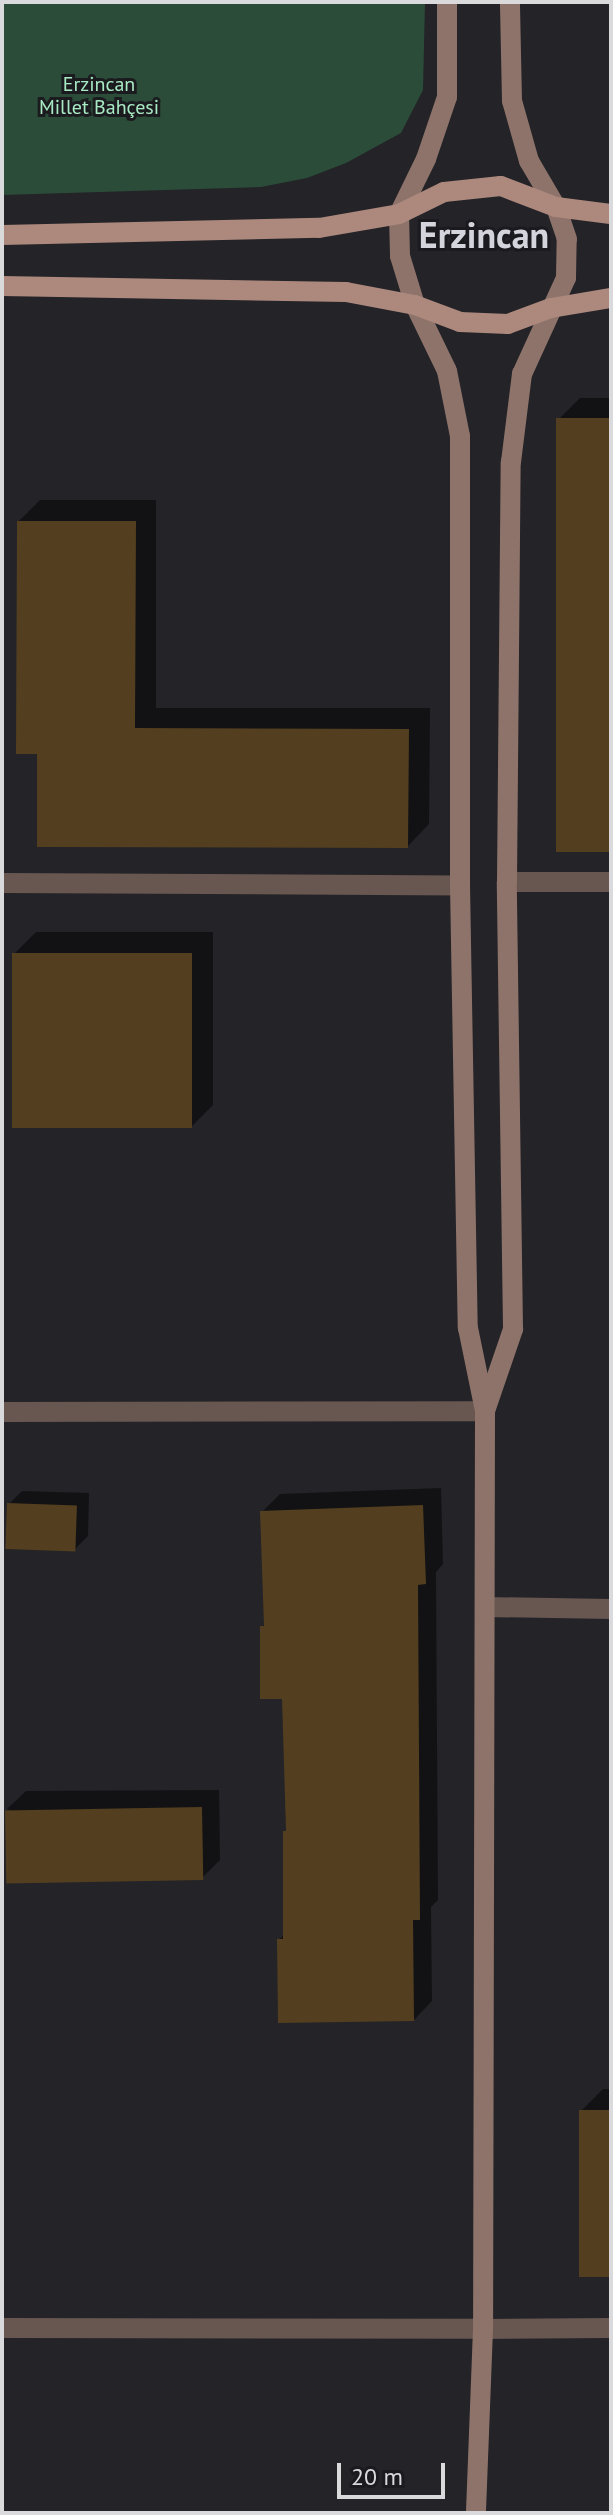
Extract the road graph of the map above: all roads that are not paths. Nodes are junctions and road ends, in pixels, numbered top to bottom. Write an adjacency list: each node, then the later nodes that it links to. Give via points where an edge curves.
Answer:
1 (447, 2): 4 (main road, via 447,97 426,159)
2 (510, 2): 3 (main road, via 512,101 529,161)
3 (556, 207): 4 (main road, via 501,186 444,192); 5 (main road); 10 (main road, via 567,239 566,278)
4 (399, 214): 6 (main road, via 319,228); 9 (main road, via 400,256)
5 (611, 214)
6 (2, 235)
7 (2, 286): 9 (main road, via 346,292)
8 (611, 298): 10 (main road)
9 (415, 305): 10 (main road, via 460,322 508,324); 14 (main road, via 447,371 460,436)
10 (551, 308): 11 (main road, via 522,374 511,462)
11 (507, 882): 12 (street); 15 (main road, via 513,1329)
12 (611, 882)
13 (2, 883): 14 (street)
14 (460, 885): 15 (main road, via 468,1328)
15 (485, 1411): 16 (street); 17 (main road)
16 (2, 1412)
17 (485, 1607): 18 (street); 21 (main road)
18 (611, 1609)
19 (2, 2328): 21 (street)
20 (611, 2328): 21 (street)
21 (483, 2329): 22 (main road)
22 (476, 2513)

